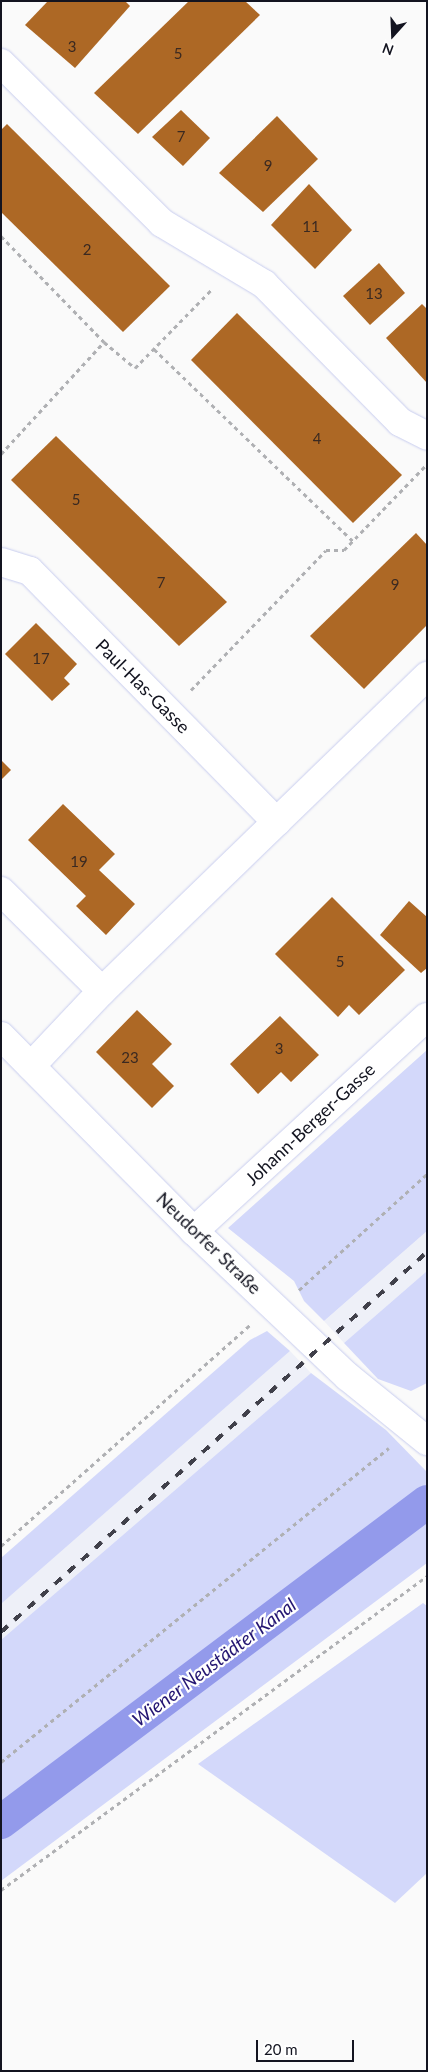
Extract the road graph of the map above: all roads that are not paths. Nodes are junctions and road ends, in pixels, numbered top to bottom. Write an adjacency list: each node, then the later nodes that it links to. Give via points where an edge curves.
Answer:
1 (1, 63): 2 (street, via 162,224 264,284 400,422)
2 (427, 436)
3 (1, 562): 5 (street, Paul-Has-Gasse, via 30,571)
4 (427, 676): 5 (street)
5 (277, 822): 7 (street)
6 (1, 892): 7 (street)
7 (102, 991): 10 (street)
8 (427, 1017): 11 (street, Johann-Berger-Gasse)
9 (1, 1036): 10 (street, Neudorfer Straße)
10 (32, 1066): 11 (street, Neudorfer Straße)
11 (194, 1231): 12 (street, Neudorfer Straße, via 348,1377)
12 (422, 1428)

